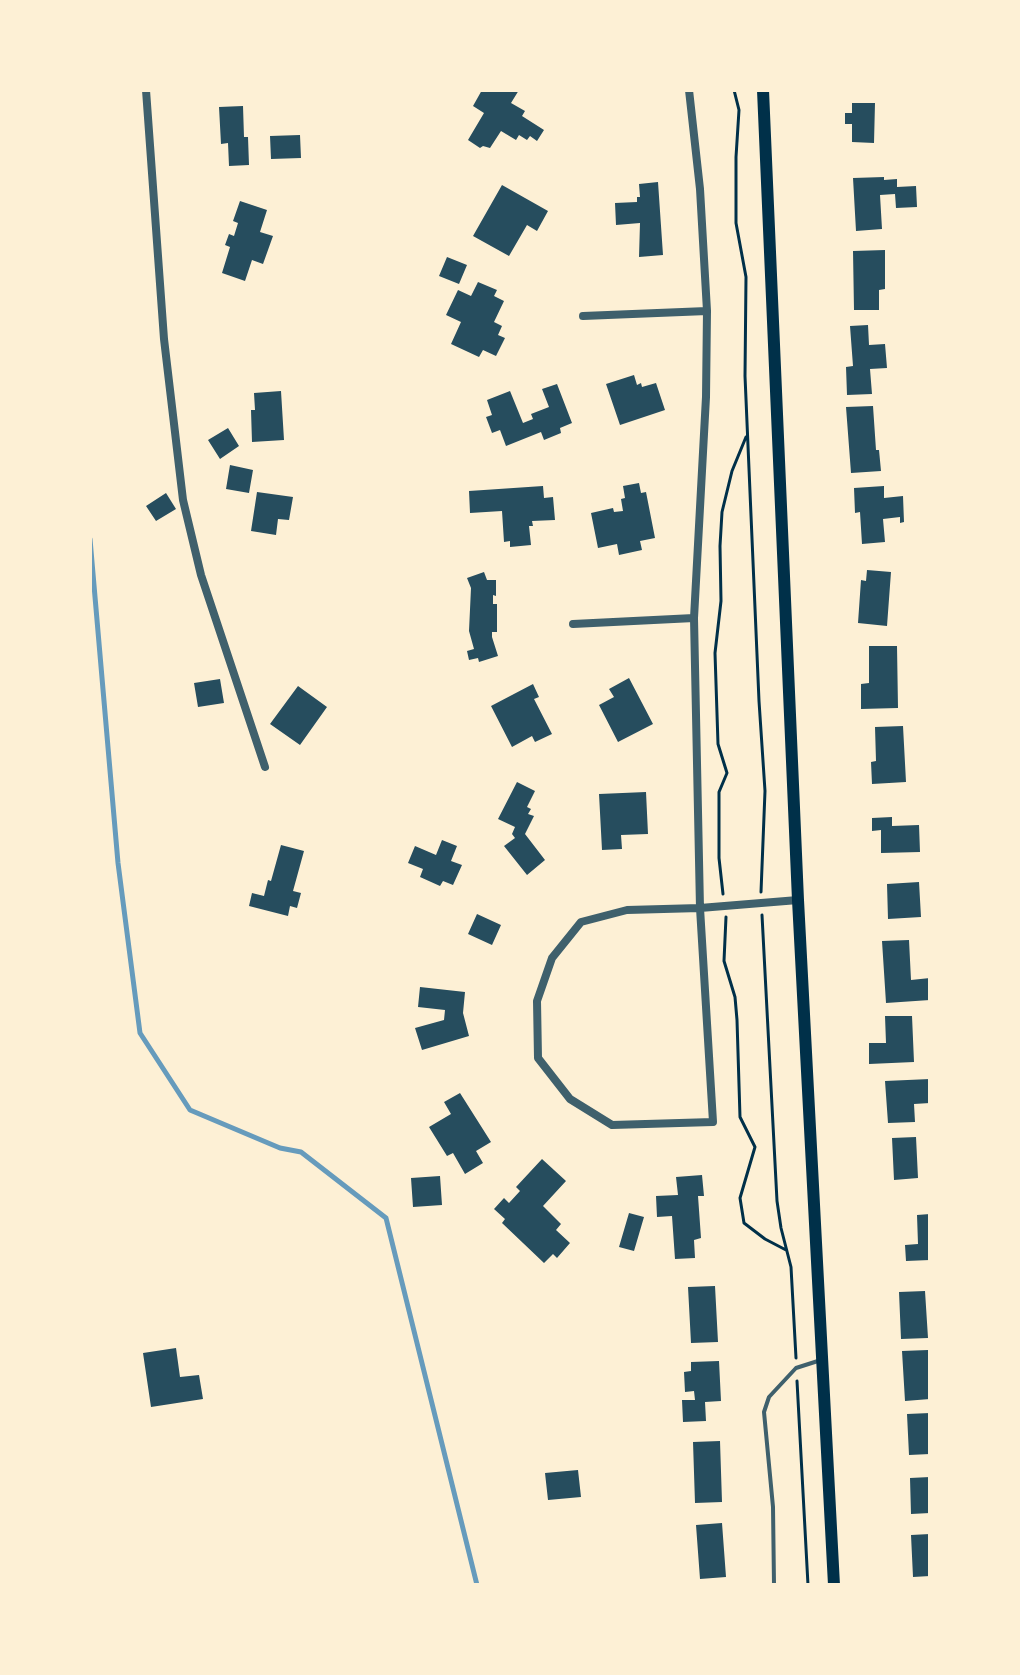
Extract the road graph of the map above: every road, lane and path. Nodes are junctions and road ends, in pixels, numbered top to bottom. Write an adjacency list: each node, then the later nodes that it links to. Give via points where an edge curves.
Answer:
1 (146, 90): 10 (street, via 164,339 183,500 201,575)
2 (689, 90): 5 (street)
3 (734, 90): 7 (path, via 739,110 736,223 746,277)
4 (763, 90): 11 (main road)
5 (707, 311): 6 (street); 8 (street)
6 (583, 316)
7 (748, 434): 12 (path, via 765,791); 13 (path, via 722,512 715,653 718,744 727,773 719,792 720,881)
8 (694, 618): 9 (street); 14 (street)
9 (573, 624)
10 (265, 767)
11 (798, 900): 12 (street); 16 (main road)
12 (760, 902): 13 (street); 15 (path, via 777,1201)
13 (726, 906): 14 (street); 15 (path, via 724,961 736,1008 740,1117 755,1147 740,1198 744,1223)
14 (700, 908): 14 (street, via 713,1122 612,1125 570,1099 538,1058 537,1001 552,958 581,922 627,910)
15 (787, 1251): 17 (path)
16 (823, 1359): 17 (lane); 20 (main road)
17 (796, 1368): 18 (lane, via 769,1397 764,1412); 19 (path)
18 (774, 1585)
19 (808, 1585)
20 (834, 1585)

